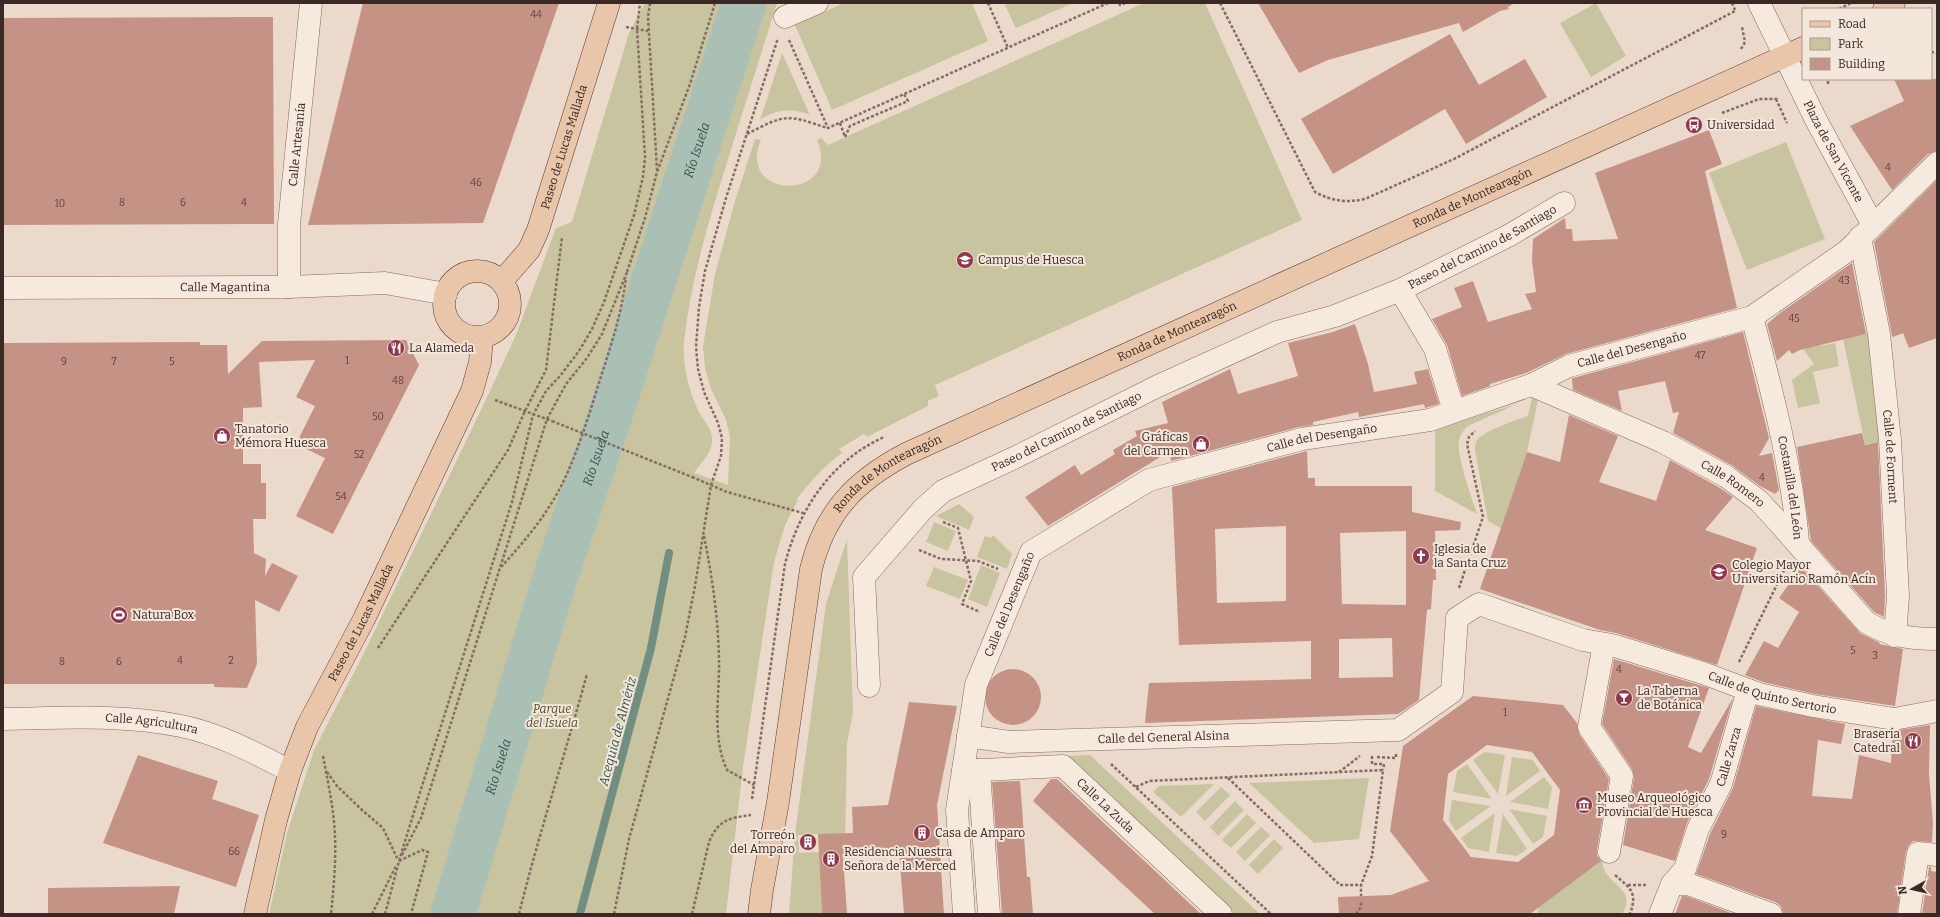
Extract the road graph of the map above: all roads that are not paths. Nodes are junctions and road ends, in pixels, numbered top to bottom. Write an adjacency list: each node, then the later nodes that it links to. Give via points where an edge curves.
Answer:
1 (311, 3): 13 (street, Calle Artesanía, via 289,224)
2 (609, 3): 12 (main road, Paseo de Lucas Mallada, via 538,230 529,250)
3 (817, 3): 5 (street)
4 (1759, 3): 6 (street, Plaza de San Vicente)
5 (785, 15)
6 (1794, 52): 7 (street, Plaza de San Vicente); 33 (main road, Ronda de Montearagón, via 906,454 865,478 834,512 815,554)
7 (1802, 77)
8 (1803, 80): 11 (street, Plaza de San Vicente, via 1816,120)
9 (1937, 163): 11 (street, Calle del Desengaño)
10 (1564, 203): 15 (street, Paseo del Camino de Santiago, via 1508,236)
11 (1867, 231): 17 (street, Calle del Desengaño, via 1847,251); 23 (street, Calle de Forment, via 1890,440 1898,596)
12 (502, 281): 16 (main road, via 481,271 466,272 453,281); 18 (main road, via 509,294 509,313 499,328)
13 (289, 287): 14 (street, Calle Magantina); 16 (street, Calle Magantina, via 385,284)
14 (3, 288)
15 (1400, 290): 20 (street, Paseo del Camino de Santiago, via 1435,349); 26 (street, Paseo del Camino de Santiago, via 1334,316 1277,332 1158,386 943,491 923,509 864,577)
16 (446, 294): 18 (main road, via 446,313 456,329 464,334)
17 (1752, 317): 19 (street, Calle del Desengaño, via 1569,366); 21 (street, Costanilla del León, via 1773,399 1793,498)
18 (482, 336): 32 (main road, Paseo de Lucas Mallada, via 480,362 472,391 364,619 307,727)
19 (1531, 385): 20 (street, Calle del Desengaño); 21 (street, Calle Romero, via 1663,442 1727,477 1759,501)
20 (1454, 411): 30 (street, Calle del Desengaño, via 1430,420 1302,440 1149,480 1031,552 976,685)
21 (1798, 542): 23 (street, Calle Romero, via 1866,622)
22 (1457, 618): 25 (street, Calle de Quinto Sertorio, via 1479,604 1583,640); 30 (street, Calle del General Alsina, via 1452,692 1398,730 1009,742)
23 (1895, 636): 24 (street)
24 (1937, 639)
25 (1608, 644): 27 (street, Calle de Quinto Sertorio, via 1703,673); 34 (street, via 1589,727 1622,776)
26 (869, 686)
27 (1748, 690): 28 (street, Calle de Quinto Sertorio, via 1813,706 1894,719); 36 (street, Calle Zarza, via 1721,784 1698,829 1685,869)
28 (1937, 712)
29 (3, 719): 32 (street, Calle Agricultura, via 122,717 182,726 236,744)
30 (968, 736): 31 (street, Calle del Desengaño)
31 (971, 770): 40 (street, Calle del Desengaño, via 957,810); 41 (street); 42 (street, Calle La Zuda, via 1063,766)
32 (290, 771): 37 (main road, Paseo de Lucas Mallada)
33 (778, 802): 38 (main road, Ronda de Montearagón); 39 (main road, Ronda de Montearagón, via 771,891)
34 (1609, 852)
35 (1937, 855): 45 (street, via 1918,853)
36 (1672, 884): 43 (street, Calle Zarza); 44 (street, via 1688,884)
37 (255, 914)
38 (759, 914)
39 (772, 914)
40 (964, 914)
41 (989, 914)
42 (1221, 914)
43 (1660, 914)
44 (1771, 914)
45 (1909, 914)

